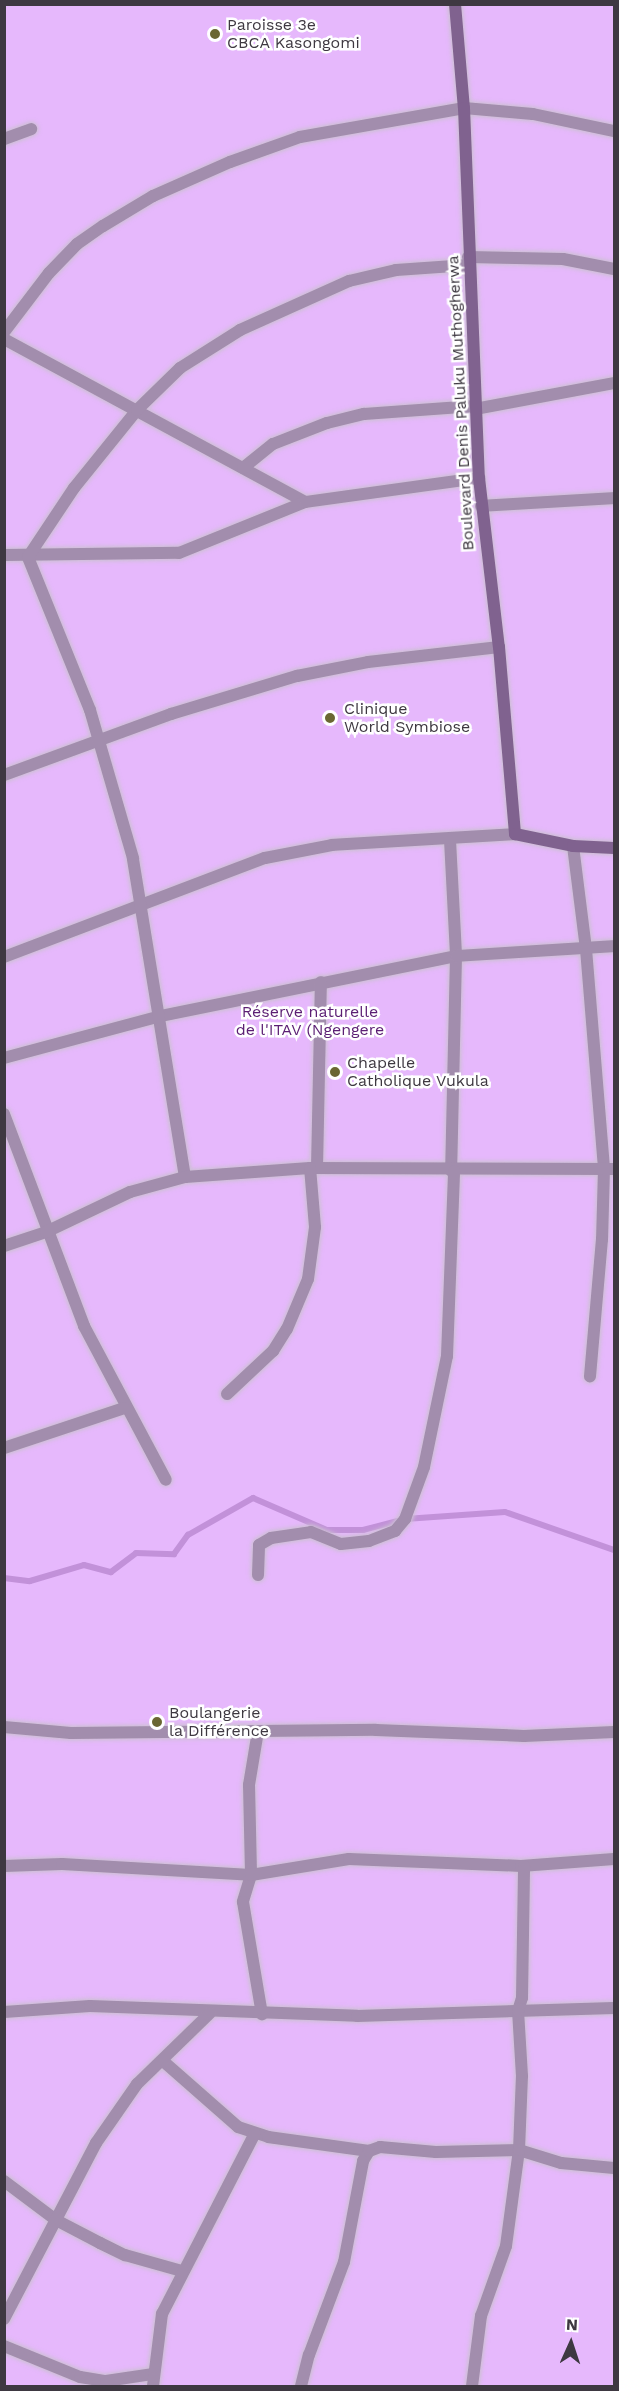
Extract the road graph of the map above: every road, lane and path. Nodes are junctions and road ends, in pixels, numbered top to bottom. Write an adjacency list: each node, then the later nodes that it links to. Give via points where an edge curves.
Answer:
1 (455, 4): 2 (street, Boulevard Denis Paluku Muthogherwa)
2 (464, 108): 4 (street, via 533,114); 6 (street, Boulevard Denis Paluku Muthogherwa); 8 (street, via 300,137 153,196 76,244)
3 (32, 129): 5 (street)
4 (615, 131)
5 (4, 139)
6 (468, 261): 7 (street, via 562,259); 11 (street, Boulevard Denis Paluku Muthogherwa); 12 (street, via 396,270 350,281 311,298 219,343 180,368)
7 (615, 269)
8 (4, 332)
9 (4, 339): 12 (street)
10 (615, 383): 11 (street)
11 (475, 407): 13 (street, via 364,414 327,423 273,444); 14 (street, Boulevard Denis Paluku Muthogherwa)
12 (136, 410): 13 (street); 19 (street, via 60,507)
13 (243, 468): 16 (street)
14 (479, 478): 16 (street); 17 (street, Boulevard Denis Paluku Muthogherwa)
15 (615, 498): 17 (street)
16 (305, 502): 19 (street, via 178,553)
17 (481, 506): 20 (street, Boulevard Denis Paluku Muthogherwa)
18 (4, 555): 19 (street)
19 (28, 557): 21 (street)
20 (499, 647): 21 (street, via 333,667 247,689); 23 (street, Boulevard Denis Paluku Muthogherwa)
21 (100, 740): 22 (street); 27 (street)
22 (4, 775)
23 (514, 834): 24 (street); 25 (street)
24 (450, 840): 27 (street, via 332,845 265,858); 30 (street)
25 (573, 846): 26 (street); 29 (street)
26 (615, 848)
27 (144, 907): 31 (street); 33 (street)
28 (615, 946): 29 (street)
29 (586, 949): 30 (street); 37 (street)
30 (456, 956): 32 (street); 38 (street)
31 (4, 957)
32 (321, 982): 33 (street); 36 (street)
33 (161, 1016): 34 (street); 39 (street)
34 (4, 1058)
35 (4, 1114): 40 (street)
36 (313, 1168): 38 (street); 39 (street); 43 (street, via 315,1227 308,1279 273,1351)
37 (609, 1169): 38 (street); 42 (street)
38 (452, 1171): 47 (street, via 447,1356 424,1467 405,1519 395,1531 369,1541 340,1544 311,1532 271,1538 259,1545)
39 (185, 1177): 40 (street, via 130,1192)
40 (46, 1232): 41 (street); 44 (street, via 84,1326)
41 (4, 1246)
42 (590, 1376)
43 (227, 1394)
44 (124, 1408): 45 (street); 46 (street)
45 (4, 1448)
46 (166, 1480)
47 (258, 1575)
48 (4, 1727): 49 (street, via 71,1733)
49 (258, 1731): 50 (street, via 408,1730 524,1736); 54 (street, via 249,1785)
50 (615, 1732)
51 (615, 1859): 53 (street)
52 (4, 1866): 54 (street, via 62,1864)
53 (524, 1866): 54 (street, via 349,1859); 56 (street, via 522,1998)
54 (251, 1875): 59 (street, via 243,1902)
55 (615, 2008): 56 (street)
56 (518, 2011): 59 (street, via 357,2016); 62 (street, via 522,2076)
57 (4, 2012): 58 (street, via 90,2006)
58 (210, 2013): 59 (street); 60 (street)
59 (262, 2014)
60 (164, 2061): 61 (street, via 213,2108 238,2127); 66 (street, via 137,2085 101,2135)
61 (255, 2133): 63 (street); 67 (street)
62 (519, 2150): 63 (street, via 436,2152 380,2147); 64 (street, via 561,2163); 72 (street, via 507,2246 481,2316)
63 (369, 2151): 71 (street, via 363,2161 344,2262 309,2355)
64 (615, 2168)
65 (4, 2181): 66 (street)
66 (56, 2220): 67 (street, via 125,2255); 68 (street)
67 (182, 2271): 70 (street, via 162,2314)
68 (4, 2319)
69 (4, 2346): 70 (street, via 80,2377)
70 (153, 2380)
71 (302, 2386)
72 (472, 2386)

